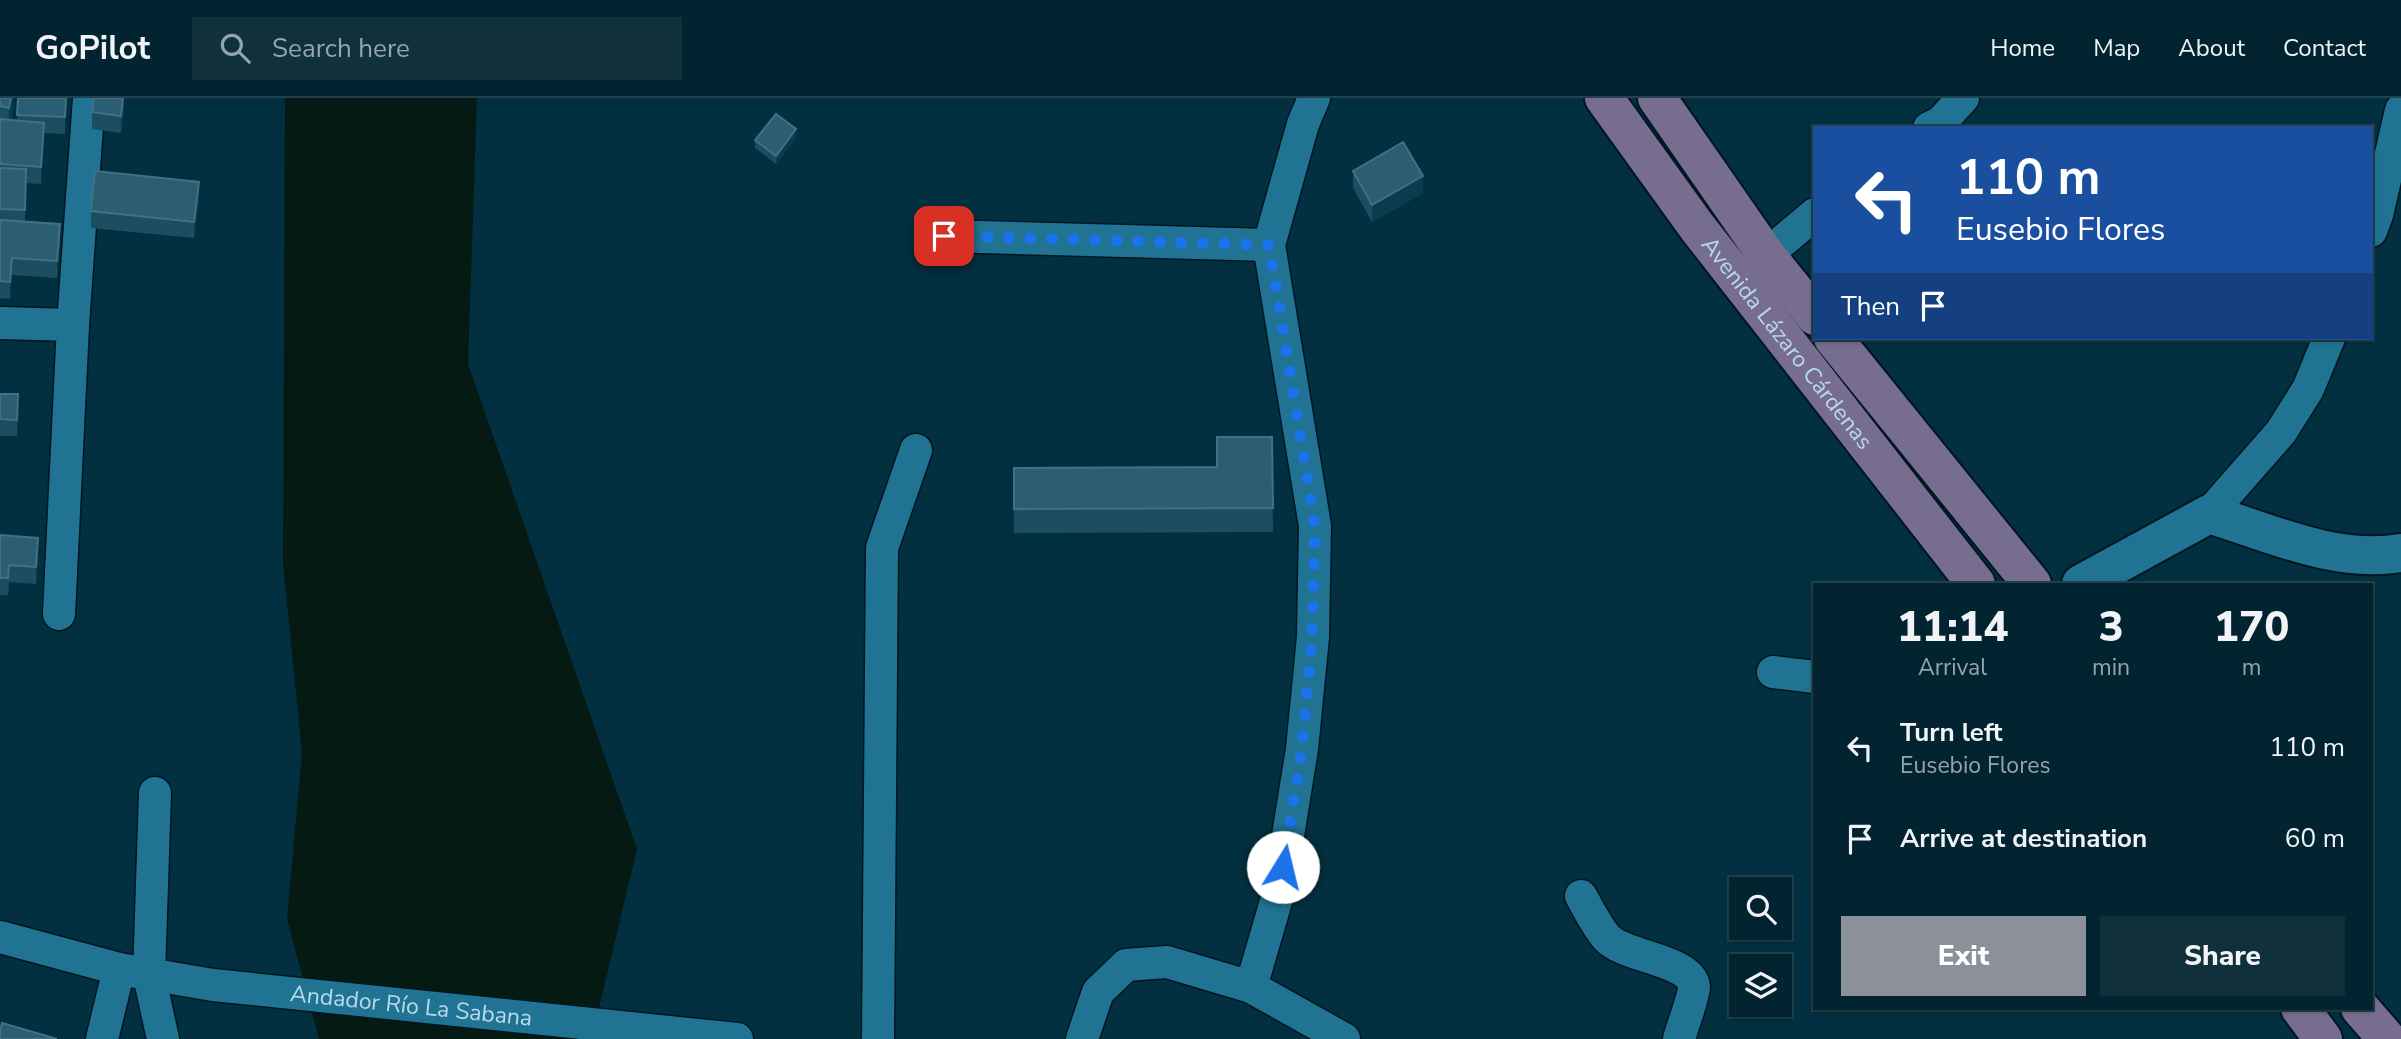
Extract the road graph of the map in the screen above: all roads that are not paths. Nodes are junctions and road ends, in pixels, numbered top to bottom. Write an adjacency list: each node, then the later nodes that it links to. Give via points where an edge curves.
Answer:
1 (89, 98): 15 (street)
2 (1314, 98): 11 (street)
3 (1604, 98): 21 (main road, Avenida Lázaro Cárdenas, via 1696,227)
4 (1657, 98): 12 (main road, Avenida Lázaro Cárdenas)
5 (1963, 98): 7 (street)
6 (2401, 110): 9 (street)
7 (1932, 126)
8 (1813, 216): 12 (street)
9 (2373, 226)
10 (944, 236): 11 (street)
11 (1269, 245): 31 (street, via 1315,526 1314,595 1302,749 1279,891)
12 (1766, 255): 13 (main road, Avenida Lázaro Cárdenas)
13 (1813, 314)
14 (0, 323): 15 (street)
15 (73, 325): 24 (street)
16 (1835, 340): 22 (main road, Avenida Lázaro Cárdenas)
17 (2328, 340): 19 (street, via 2308,389 2281,432)
18 (916, 450): 37 (street, via 882,548)
19 (2209, 514): 20 (street, via 2316,548 2378,556); 23 (street)
20 (2401, 553)
21 (1975, 583)
22 (2031, 583)
23 (2083, 583)
24 (59, 614)
25 (1773, 672): 26 (street)
26 (1813, 677)
27 (155, 793): 30 (street)
28 (1581, 896): 40 (street, via 1607,938 1620,948 1688,974 1694,987)
29 (0, 937): 30 (street, Andador Río La Sabana)
30 (134, 972): 34 (street); 35 (street); 36 (street, Andador Río La Sabana, via 213,985)
31 (1251, 987): 38 (street, via 1167,962 1126,965 1098,992); 39 (street)
32 (2301, 1010): 41 (main road)
33 (2362, 1010): 42 (main road)
34 (102, 1039)
35 (163, 1039)
36 (737, 1039)
37 (878, 1039)
38 (1082, 1039)
39 (1344, 1039)
40 (1679, 1039)
41 (2322, 1039)
42 (2387, 1039)

